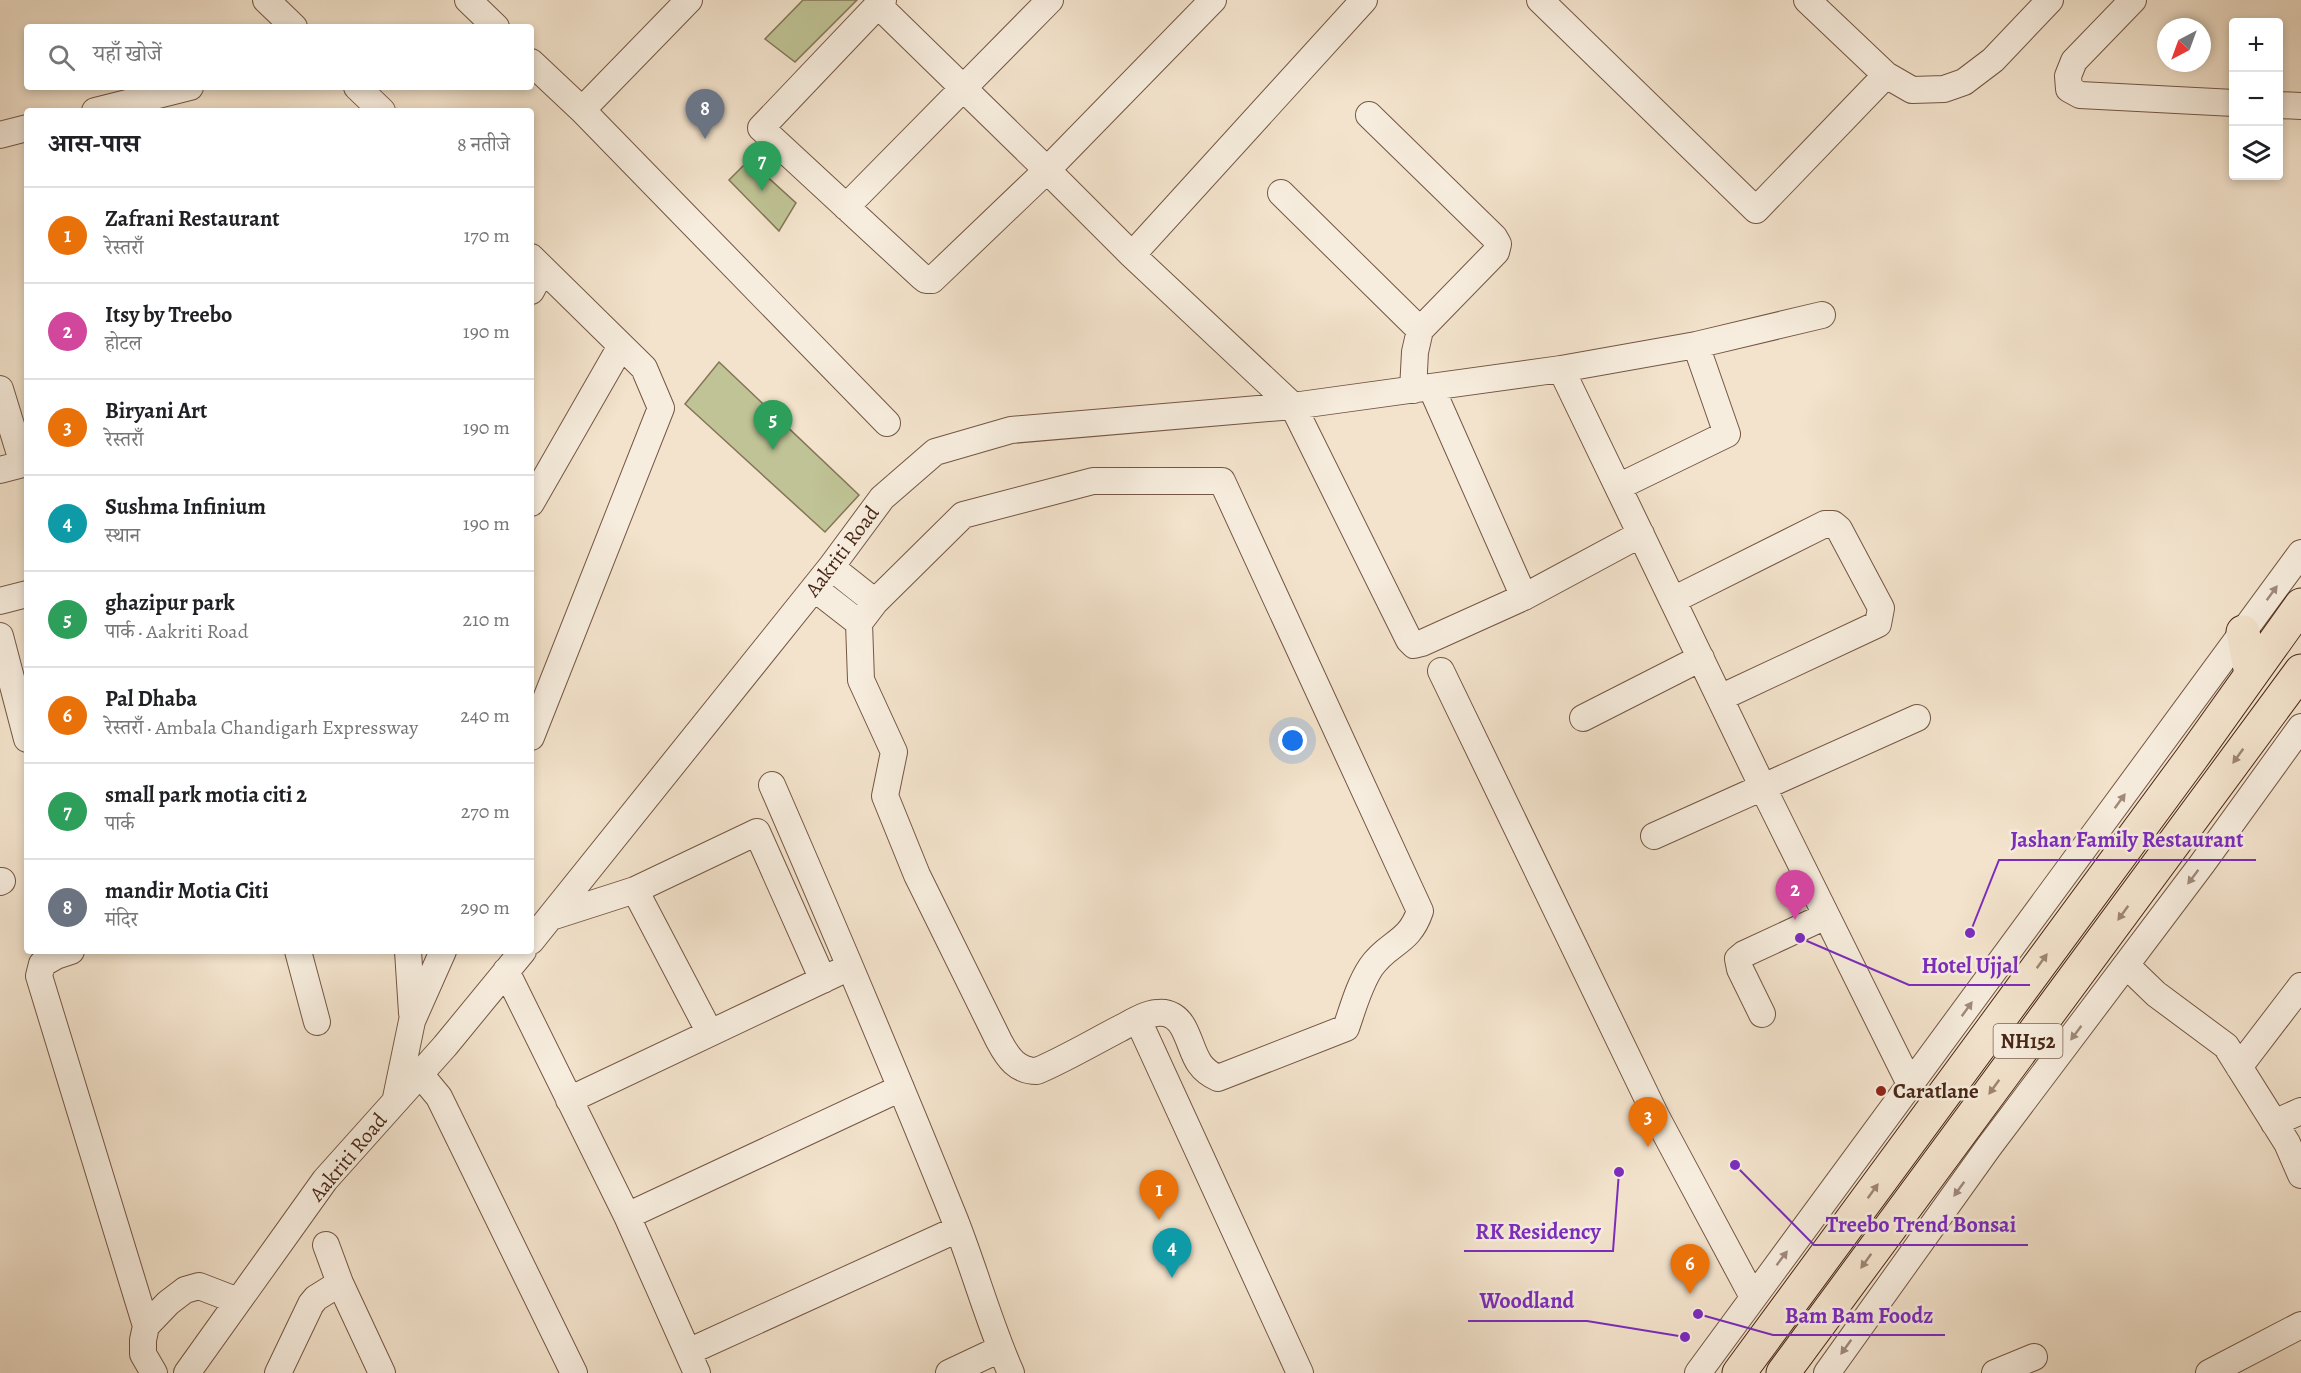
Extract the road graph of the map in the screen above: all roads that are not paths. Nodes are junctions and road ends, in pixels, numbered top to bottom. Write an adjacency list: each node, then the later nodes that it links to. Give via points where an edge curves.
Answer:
1 (266, 0): 12 (street)
2 (468, 0): 13 (street)
3 (689, 0): 24 (street)
4 (1050, 0): 16 (street)
5 (1213, 0): 28 (street)
6 (1364, 0): 31 (street)
7 (1540, 0): 15 (street, via 1756,210)
8 (1807, 0): 15 (street)
9 (2050, 0): 15 (street, via 1993,60 1964,82 1944,89 1912,90)
10 (2133, 0): 19 (street, via 2074,61 2068,76 2069,89 2080,95)
11 (881, 3): 16 (street); 30 (street, via 761,128)
12 (291, 24)
13 (493, 24)
14 (534, 65): 24 (street)
15 (1886, 75)
16 (963, 87): 28 (street); 30 (street)
17 (178, 90): 22 (street)
18 (360, 90): 23 (street)
19 (2229, 103)
20 (2283, 105): 21 (street)
21 (2301, 106)
22 (107, 108)
23 (379, 108)
24 (582, 110): 41 (street)
25 (1369, 115): 34 (street, via 1498,244 1496,252)
26 (24, 129): 27 (street)
27 (0, 135)
28 (1047, 170): 30 (street, via 932,280 921,276); 31 (street)
29 (1281, 193): 34 (street)
30 (846, 207)
31 (1132, 255): 40 (street)
32 (535, 272): 36 (street)
33 (1822, 315): 35 (street, Aakriti Road)
34 (1420, 330): 38 (street, via 1415,352)
35 (1696, 345): 37 (street, Aakriti Road); 43 (street, via 1727,434)
36 (621, 346): 44 (street); 68 (street, via 644,368 661,408)
37 (1561, 369): 38 (street, Aakriti Road); 43 (street)
38 (1422, 388): 40 (street, Aakriti Road); 50 (street)
39 (1, 395): 42 (street)
40 (1293, 406): 47 (street, Aakriti Road, via 1011,430 935,452 882,498); 50 (street, via 1414,645)
41 (887, 423)
42 (17, 466)
43 (1618, 487): 45 (street)
44 (534, 498)
45 (1641, 534): 50 (street); 51 (street)
46 (2301, 553): 56 (street, one-way to 46)
47 (831, 567): 48 (street, Aakriti Road); 53 (street)
48 (814, 588): 55 (street); 74 (street, Aakriti Road)
49 (24, 595): 52 (street)
50 (1524, 597)
51 (1673, 600): 58 (street); 62 (street, via 1825,524 1833,524 1881,608 1878,624)
52 (0, 602)
53 (875, 602): 55 (street); 87 (street, via 963,515 1093,480 1222,481 1420,912 1405,938 1371,966 1346,1028 1218,1078 1199,1064 1178,1018 1157,1013)
54 (2301, 606): 61 (highway, NH152)
55 (859, 624): 87 (street, via 861,680 894,752 885,796 917,875 1006,1054 1026,1071 1037,1071)
56 (2244, 632): 61 (highway); 93 (street, one-way to 56)
57 (0, 636): 67 (street)
58 (1701, 658): 62 (street); 64 (street)
59 (1441, 671): 104 (street, via 1656,1116)
60 (2301, 671): 63 (highway, NH152)
61 (2251, 674): 120 (highway, NH152, one-way to 61)
62 (1720, 698): 70 (street)
63 (2287, 706): 121 (highway, NH152, one-way to 121)
64 (1583, 718)
65 (1917, 718): 70 (street)
66 (2301, 727): 82 (street, one-way to 82)
67 (24, 728)
68 (534, 728)
69 (772, 785): 81 (street)
70 (1763, 787): 71 (street); 73 (street)
71 (1654, 836)
72 (635, 890): 74 (street); 84 (street, via 757,832); 90 (street)
73 (1826, 916): 86 (street, via 1738,959); 93 (street)
74 (551, 917): 75 (street, Aakriti Road)
75 (534, 937)
76 (62, 954): 107 (street, via 42,964 39,976)
77 (299, 954): 88 (street)
78 (408, 954): 89 (street)
79 (441, 954): 89 (street)
80 (520, 954): 83 (street, Aakriti Road)
81 (851, 966): 84 (street); 94 (street)
82 (2127, 966): 91 (street, via 2156,994 2226,1046); 122 (street, one-way to 122, via 1988,1148)
83 (506, 970): 92 (street, Aakriti Road); 95 (street)
84 (823, 980): 90 (street)
85 (2301, 986): 91 (street)
86 (1762, 1014)
87 (1138, 1020): 118 (street)
88 (317, 1022)
89 (412, 1022): 96 (street)
90 (710, 1033): 95 (street)
91 (2239, 1067): 98 (street)
92 (420, 1074): 96 (street, Aakriti Road); 115 (street, via 439,1097)
93 (1911, 1086): 104 (street, one-way to 93)
94 (901, 1088): 100 (street); 101 (street)
95 (569, 1100): 100 (street)
96 (396, 1101): 105 (street, Aakriti Road, via 325,1180)
97 (2301, 1111): 98 (street)
98 (2274, 1122): 99 (street)
99 (2301, 1175)
100 (627, 1216): 110 (street)
101 (958, 1229): 108 (street); 110 (street)
102 (326, 1245): 103 (street)
103 (340, 1283): 113 (street, via 311,1305); 114 (street)
104 (1753, 1297): 119 (street)
105 (238, 1301): 107 (street, via 199,1287 185,1290); 112 (street, Aakriti Road)
106 (2301, 1325): 124 (street)
107 (146, 1326): 111 (street, via 143,1354)
108 (1000, 1349): 116 (street); 117 (street)
109 (2034, 1357): 123 (street)
110 (693, 1363)
111 (154, 1373)
112 (187, 1373)
113 (278, 1373)
114 (382, 1373)
115 (574, 1373)
116 (949, 1373)
117 (1011, 1373)
118 (1300, 1373)
119 (1698, 1373)
120 (1739, 1373)
121 (1783, 1373)
122 (1827, 1373)
123 (1995, 1373)
124 (2209, 1373)

